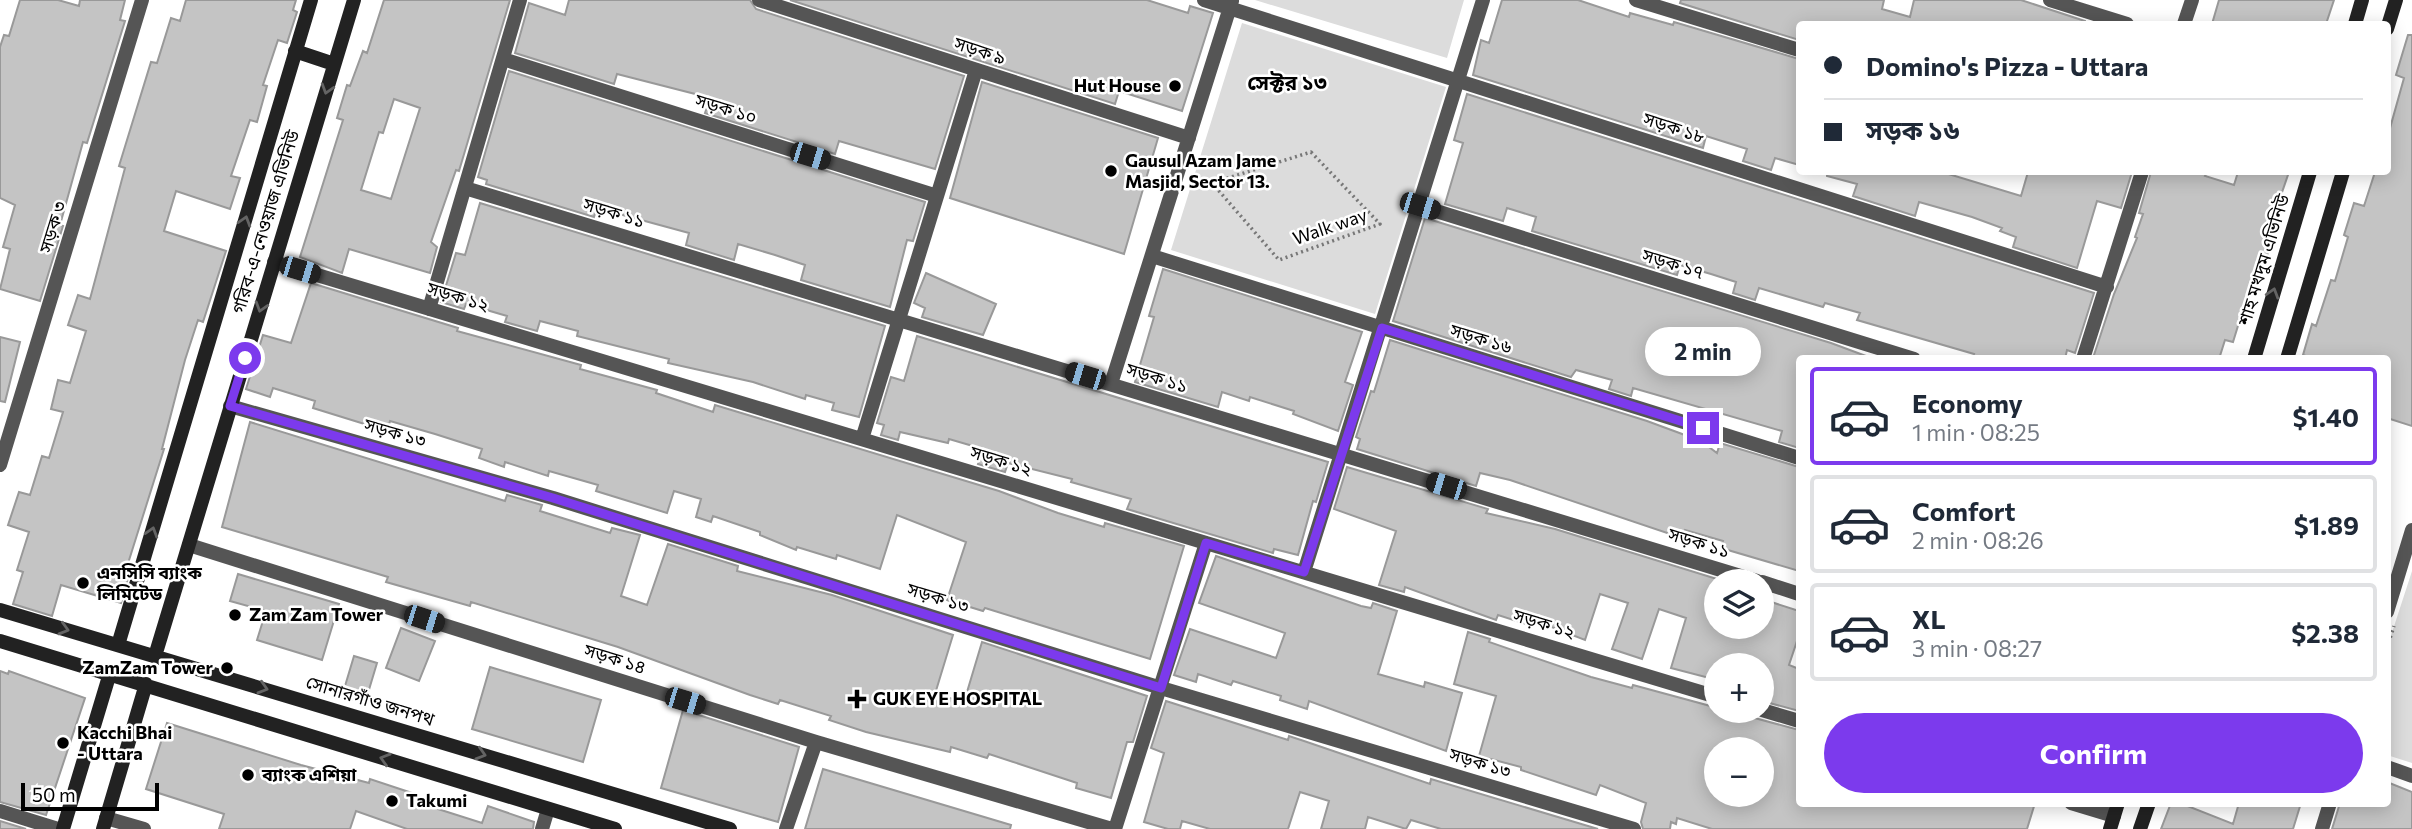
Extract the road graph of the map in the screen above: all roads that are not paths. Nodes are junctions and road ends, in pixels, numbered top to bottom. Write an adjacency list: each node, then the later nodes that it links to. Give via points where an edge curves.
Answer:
1 (142, 0): 44 (street, সড়ক ৩)
2 (310, 0): 19 (street, গরিব-এ-নেওয়াজ এভিনিউ)
3 (354, 0): 21 (street, গরিব-এ-নেওয়াজ এভিনিউ)
4 (520, 0): 20 (street)
5 (759, 0): 22 (street, সড়ক ৯)
6 (1204, 0): 13 (street, সড়ক ১৮)
7 (1483, 0): 23 (street)
8 (1636, 0): 18 (street)
9 (2050, 0): 14 (street)
10 (2192, 0): 15 (street)
11 (2362, 0): 16 (street)
12 (2396, 0): 17 (street)
13 (1231, 4): 23 (street, সড়ক ১৮); 24 (street)
14 (2117, 21)
15 (2185, 21)
16 (2356, 21)
17 (2389, 21)
18 (1796, 49)
19 (295, 51): 21 (street); 58 (street, গরিব-এ-নেওয়াজ এভিনিউ, one-way to 19)
20 (503, 59): 28 (street); 29 (street, সড়ক ১০)
21 (334, 64): 32 (street, গরিব-এ-নেওয়াজ এভিনিউ, one-way to 32)
22 (976, 70): 24 (street, সড়ক ৯); 29 (street)
23 (1460, 80): 30 (street); 33 (street, সড়ক ১৮)
24 (1189, 138): 31 (street)
25 (2141, 175): 33 (street)
26 (2309, 175): 39 (street, শাহ মখদুম এভিনিউ, one-way to 26)
27 (2342, 175): 40 (street)
28 (465, 188): 34 (street); 35 (street, সড়ক ১১)
29 (937, 196): 35 (street)
30 (1420, 206): 36 (street); 37 (street, সড়ক ১৭)
31 (1152, 256): 36 (street, সড়ক ১৬); 41 (street)
32 (274, 262): 34 (street, সড়ক ১২); 42 (street, গরিব-এ-নেওয়াজ এভিনিউ, one-way to 42)
33 (2107, 287): 38 (street)
34 (429, 309): 43 (street, সড়ক ১২)
35 (899, 319): 41 (street, সড়ক ১১); 43 (street)
36 (1382, 328): 45 (street); 46 (street, সড়ক ১৬)
37 (1901, 355)
38 (2085, 355)
39 (2255, 355)
40 (2288, 355)
41 (1111, 384): 45 (street, সড়ক ১১)
42 (230, 406): 50 (street, গরিব-এ-নেওয়াজ এভিনিউ); 62 (street, সড়ক ১৩, via 553,498)
43 (862, 439): 49 (street, সড়ক ১২)
44 (4, 441): 47 (street, সড়ক ৩)
45 (1342, 454): 51 (street, সড়ক ১১); 52 (street)
46 (1796, 457)
47 (0, 465)
48 (2412, 530): 55 (street)
49 (1206, 543): 52 (street, সড়ক ১২); 62 (street)
50 (189, 545): 59 (street, গরিব-এ-নেওয়াজ এভিনিউ); 66 (street, সড়ক ১৪)
51 (1718, 569)
52 (1304, 572): 63 (street, সড়ক ১২)
53 (1774, 586): 54 (street, সড়ক ১১)
54 (1796, 593)
55 (2391, 599)
56 (0, 610): 58 (street, সোনারগাঁও জনপথ, one-way to 58)
57 (0, 641): 60 (street)
58 (118, 645): 59 (street, সোনারগাঁও জনপথ)
59 (155, 656): 80 (street, সোনারগাঁও জনপথ, one-way to 80)
60 (110, 673): 61 (street); 76 (street)
61 (146, 684): 72 (street, one-way to 61); 75 (street)
62 (1161, 688): 82 (street); 83 (street, সড়ক ১৩)
63 (1704, 693)
64 (1774, 714): 65 (street)
65 (1796, 720)
66 (816, 742): 81 (street); 82 (street, সড়ক ১৪)
67 (2391, 769): 68 (street)
68 (2412, 776)
69 (2084, 807): 74 (street)
70 (2147, 807): 84 (street)
71 (2329, 807): 85 (street)
72 (548, 809): 78 (street); 79 (street)
73 (0, 811): 76 (street)
74 (2114, 816)
75 (104, 823): 77 (street)
76 (61, 829)
77 (144, 829)
78 (542, 829)
79 (615, 829)
80 (730, 829)
81 (786, 829)
82 (1114, 829)
83 (1634, 829)
84 (2140, 829)
85 (2322, 829)

